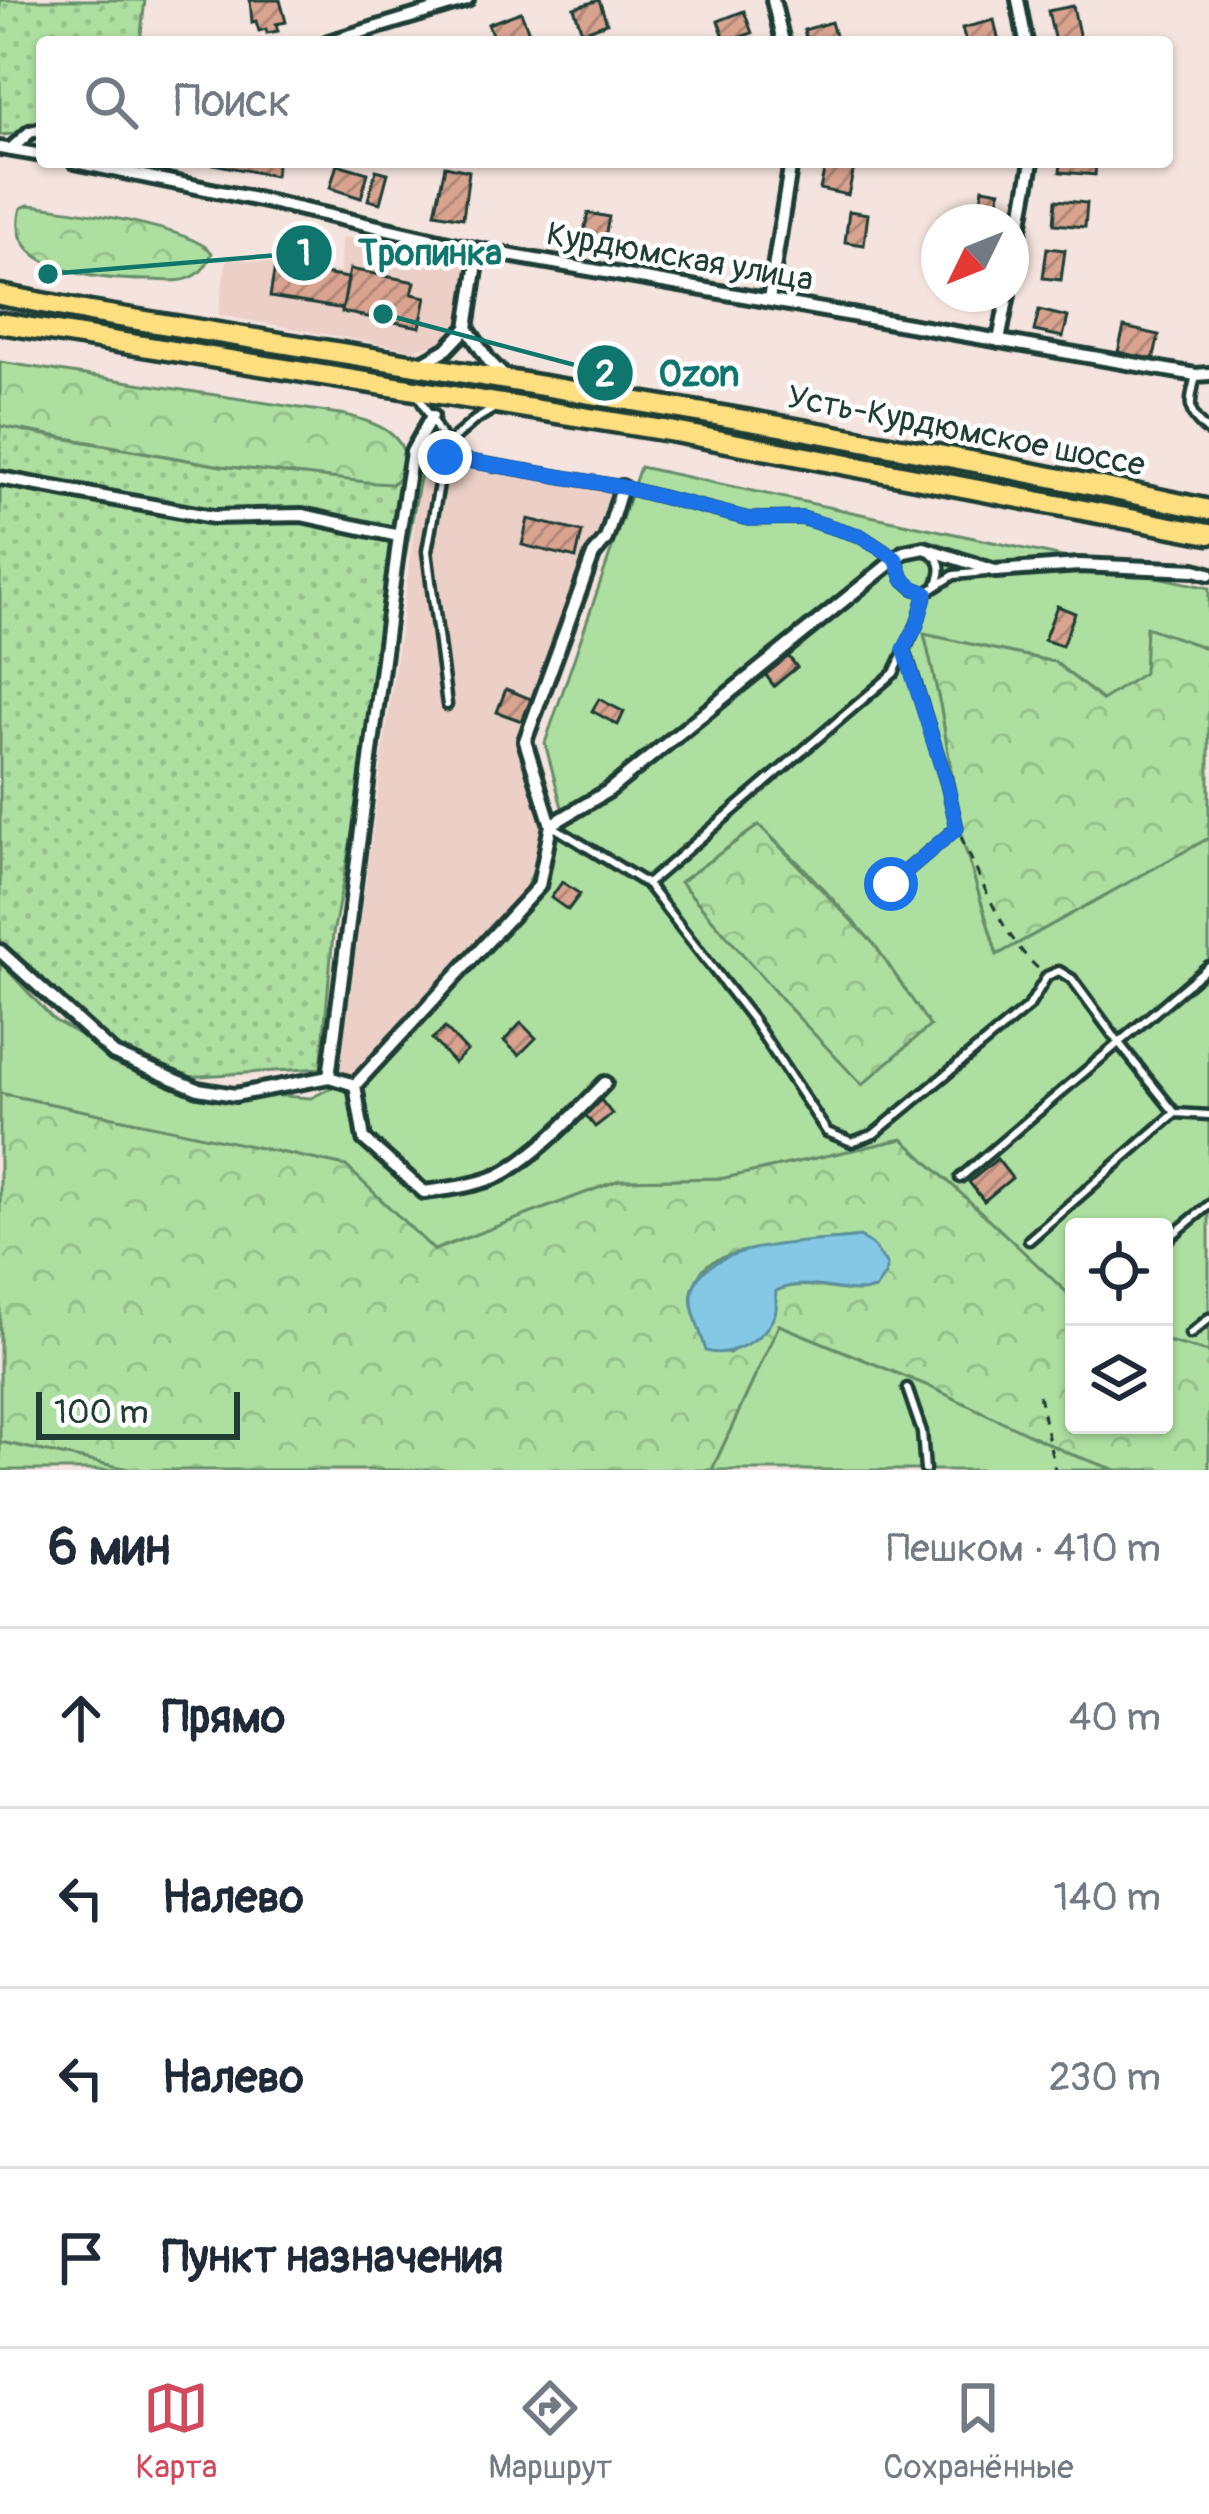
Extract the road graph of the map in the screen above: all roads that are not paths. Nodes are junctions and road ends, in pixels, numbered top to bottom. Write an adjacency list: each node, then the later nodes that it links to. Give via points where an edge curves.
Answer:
1 (467, 0): 4 (street)
2 (773, 0): 5 (street)
3 (1018, 0): 6 (street)
4 (348, 36)
5 (782, 36)
6 (1025, 36)
7 (36, 131): 8 (street)
8 (6, 148): 9 (street)
9 (36, 154)
10 (104, 168): 14 (street, Курдюмская улица)
11 (789, 168): 16 (street)
12 (1031, 168): 13 (street)
13 (1024, 204)
14 (479, 250): 16 (street, Курдюмская улица); 19 (street)
15 (0, 295): 21 (main road, Усть-Курдюмское шоссе)
16 (769, 300): 20 (street, Курдюмская улица)
17 (1004, 312): 20 (street)
18 (0, 323): 24 (main road, Усть-Курдюмское шоссе)
19 (467, 328): 21 (street); 23 (street)
20 (999, 340): 22 (street, Курдюмская улица)
21 (417, 366): 23 (main road, Усть-Курдюмское шоссе)
22 (1202, 374): 27 (lane, via 1189,406)
23 (509, 381): 32 (main road, Усть-Курдюмское шоссе, via 778,424)
24 (413, 389): 25 (main road, Усть-Курдюмское шоссе); 26 (lane)
25 (503, 403): 28 (lane); 33 (main road, Усть-Курдюмское шоссе)
26 (432, 416): 28 (lane); 34 (street, via 412,452)
27 (1209, 432)
28 (446, 445): 29 (lane)
29 (445, 457): 31 (lane); 42 (lane, via 427,551)
30 (0, 478): 34 (street, via 213,517 302,514)
31 (622, 487): 36 (lane, via 749,519 802,518 861,536); 43 (street, via 525,741)
32 (1209, 510)
33 (1209, 534)
34 (399, 536): 49 (street)
35 (924, 548): 36 (street); 37 (street); 39 (lane, via 938,558)
36 (896, 559): 40 (lane, via 903,579); 43 (street, via 608,791)
37 (995, 571): 38 (street, via 1078,565); 39 (lane)
38 (1209, 574)
39 (937, 585): 40 (lane)
40 (926, 593): 41 (lane)
41 (904, 649): 44 (lane, via 894,674); 45 (lane, via 957,828)
42 (446, 705)
43 (551, 825): 44 (lane); 51 (street, via 539,886)
44 (647, 884): 48 (lane, via 752,1019 826,1132 852,1142 874,1134 1029,1006 1059,971)
45 (891, 884)
46 (0, 951): 49 (street, via 114,1054 197,1089 235,1095)
47 (1209, 965): 48 (lane)
48 (1119, 1042): 52 (lane); 54 (lane)
49 (329, 1077): 51 (street)
50 (605, 1083): 51 (street, via 503,1174 424,1192 364,1138)
51 (355, 1084)
52 (1175, 1113): 53 (lane); 57 (lane)
53 (1209, 1115)
54 (960, 1178)
55 (1209, 1205): 56 (lane)
56 (1173, 1235)
57 (1029, 1240)
58 (1209, 1318): 59 (lane)
59 (1190, 1334)
60 (907, 1388): 61 (lane)
61 (925, 1470)

